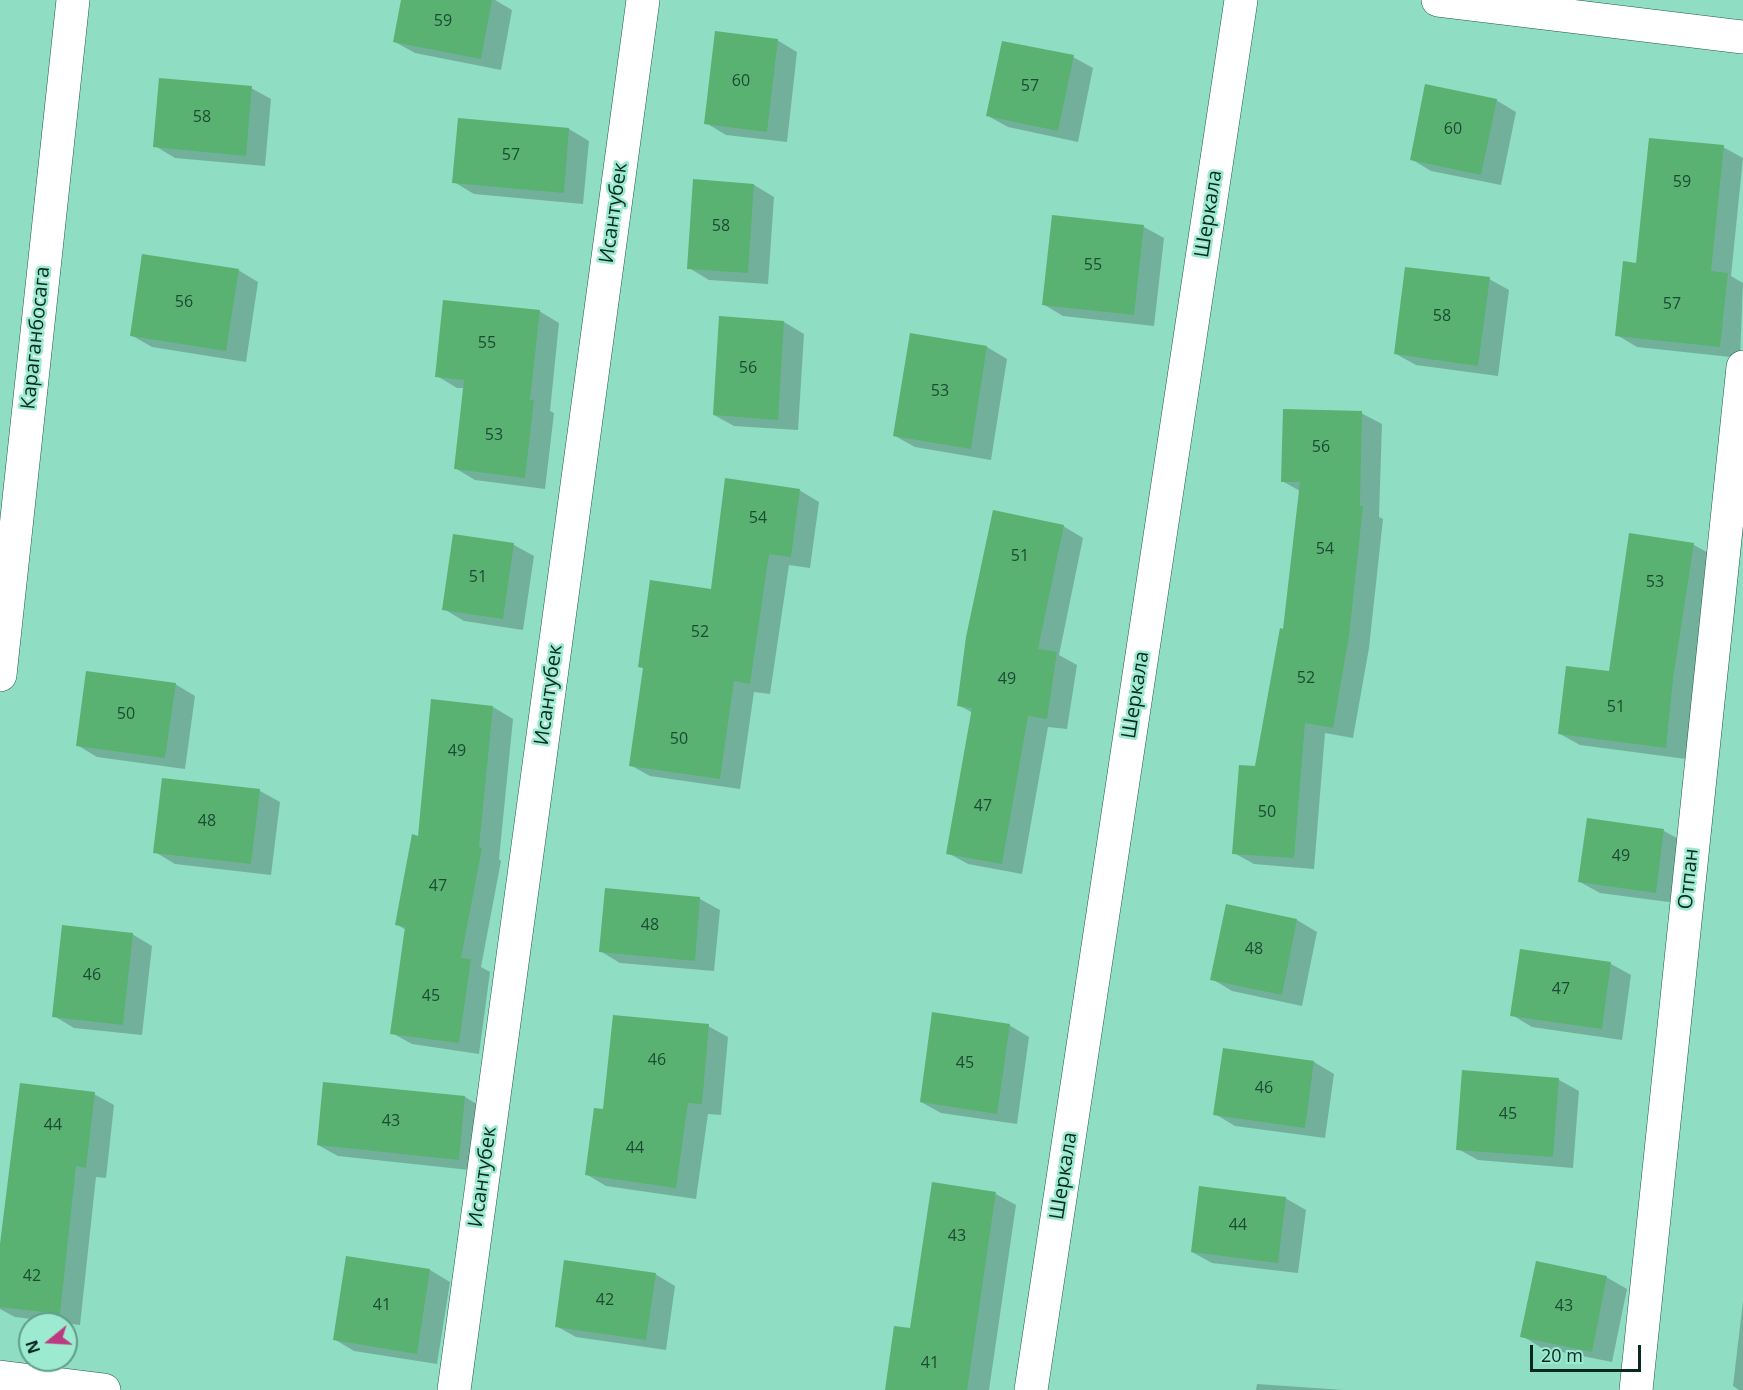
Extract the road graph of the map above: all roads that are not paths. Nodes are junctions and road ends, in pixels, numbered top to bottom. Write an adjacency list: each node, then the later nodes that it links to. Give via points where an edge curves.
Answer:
1 (73, 0): 7 (street, Караганбосага)
2 (643, 0): 10 (street, Исантубек)
3 (1241, 0): 11 (street, Шеркала)
4 (1438, 0): 5 (street)
5 (1743, 37)
6 (1743, 367): 12 (street, Отпан)
7 (0, 675)
8 (0, 1377): 9 (street)
9 (104, 1390)
10 (454, 1390)
11 (1031, 1390)
12 (1636, 1390)

